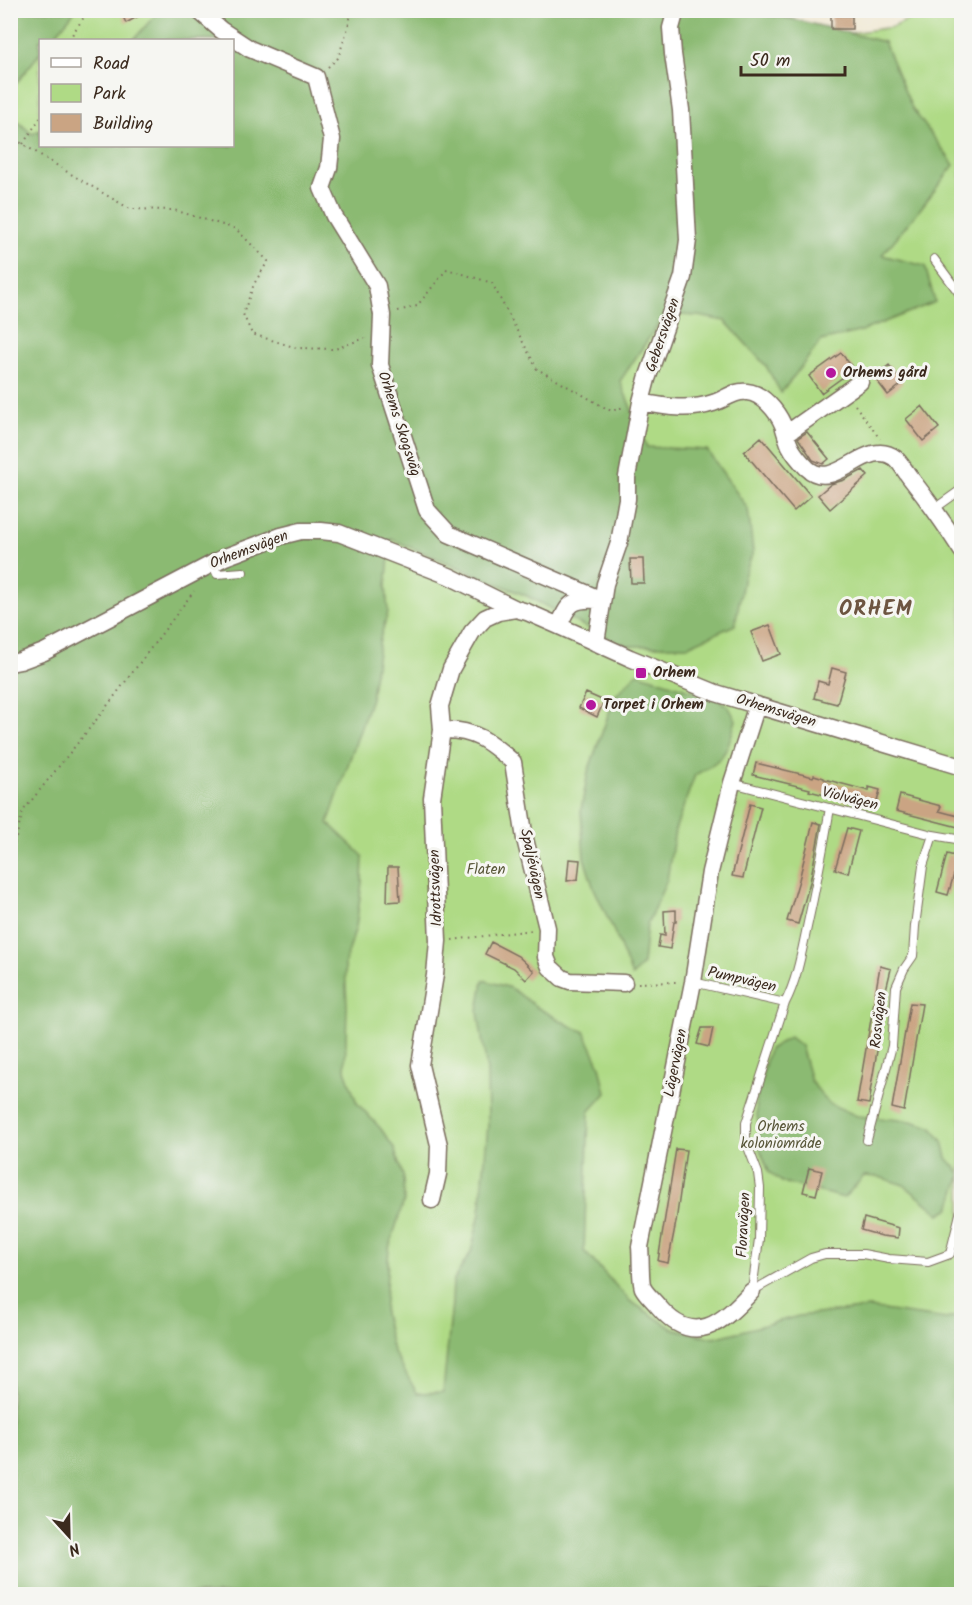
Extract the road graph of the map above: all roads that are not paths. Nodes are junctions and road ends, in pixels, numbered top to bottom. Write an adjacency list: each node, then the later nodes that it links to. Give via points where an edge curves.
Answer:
1 (198, 10): 13 (street, Orhems Skogsväg, via 250,49 316,77 332,139 322,188 334,216 377,285 382,315 380,365 427,510 449,534)
2 (676, 10): 6 (street, Gebersvägen, via 671,28 681,110 688,240 683,278)
3 (934, 259): 4 (lane)
4 (962, 297)
5 (860, 382): 7 (street)
6 (641, 402): 7 (street, via 666,408 697,407 735,394 759,394 782,422); 13 (street, Gebersvägen, via 619,543)
7 (786, 434): 9 (street, via 797,457 815,474 833,474 875,454 894,458)
8 (962, 489): 9 (lane)
9 (934, 509): 10 (street)
10 (962, 551)
11 (212, 563): 12 (lane, via 217,574); 14 (street, Orhemsvägen, via 301,531 339,532 449,576); 17 (street, Orhemsvägen, via 44,652)
12 (243, 572)
13 (602, 600): 15 (street, via 582,599 566,608); 16 (street)
14 (516, 609): 15 (street, Orhemsvägen); 19 (street, Idrottsvägen, via 485,618 472,632 450,669 440,706)
15 (559, 626): 16 (street, Orhemsvägen)
16 (596, 643): 18 (street, Orhemsvägen, via 716,693)
17 (10, 663)
18 (757, 705): 20 (street, Orhemsvägen); 21 (street, Lägervägen)
19 (442, 730): 26 (street, Spaljévägen, via 470,733 490,742 513,762 525,839 547,928 546,957 550,967 570,981); 29 (street, Idrottsvägen, via 432,798 438,941 420,1065 438,1145 438,1174)
20 (962, 766)
21 (732, 783): 22 (lane, Violvägen); 25 (street, Lägervägen, via 710,872)
22 (830, 808): 23 (lane, Violvägen); 27 (lane, Floravägen, via 801,954)
23 (933, 835): 24 (lane, Violvägen); 28 (lane, Rosvägen, via 923,866 913,956 896,987 892,1046)
24 (962, 840)
25 (693, 982): 27 (lane, Pumpvägen); 31 (street, Lägervägen, via 640,1247 643,1287 664,1313 694,1330 714,1324 732,1312)
26 (624, 983)
27 (785, 1004): 31 (lane, Floravägen, via 746,1123 746,1142 760,1188)
28 (867, 1140)
29 (432, 1200)
30 (962, 1206): 31 (lane, via 950,1254 928,1262 825,1254)
31 (752, 1291)

